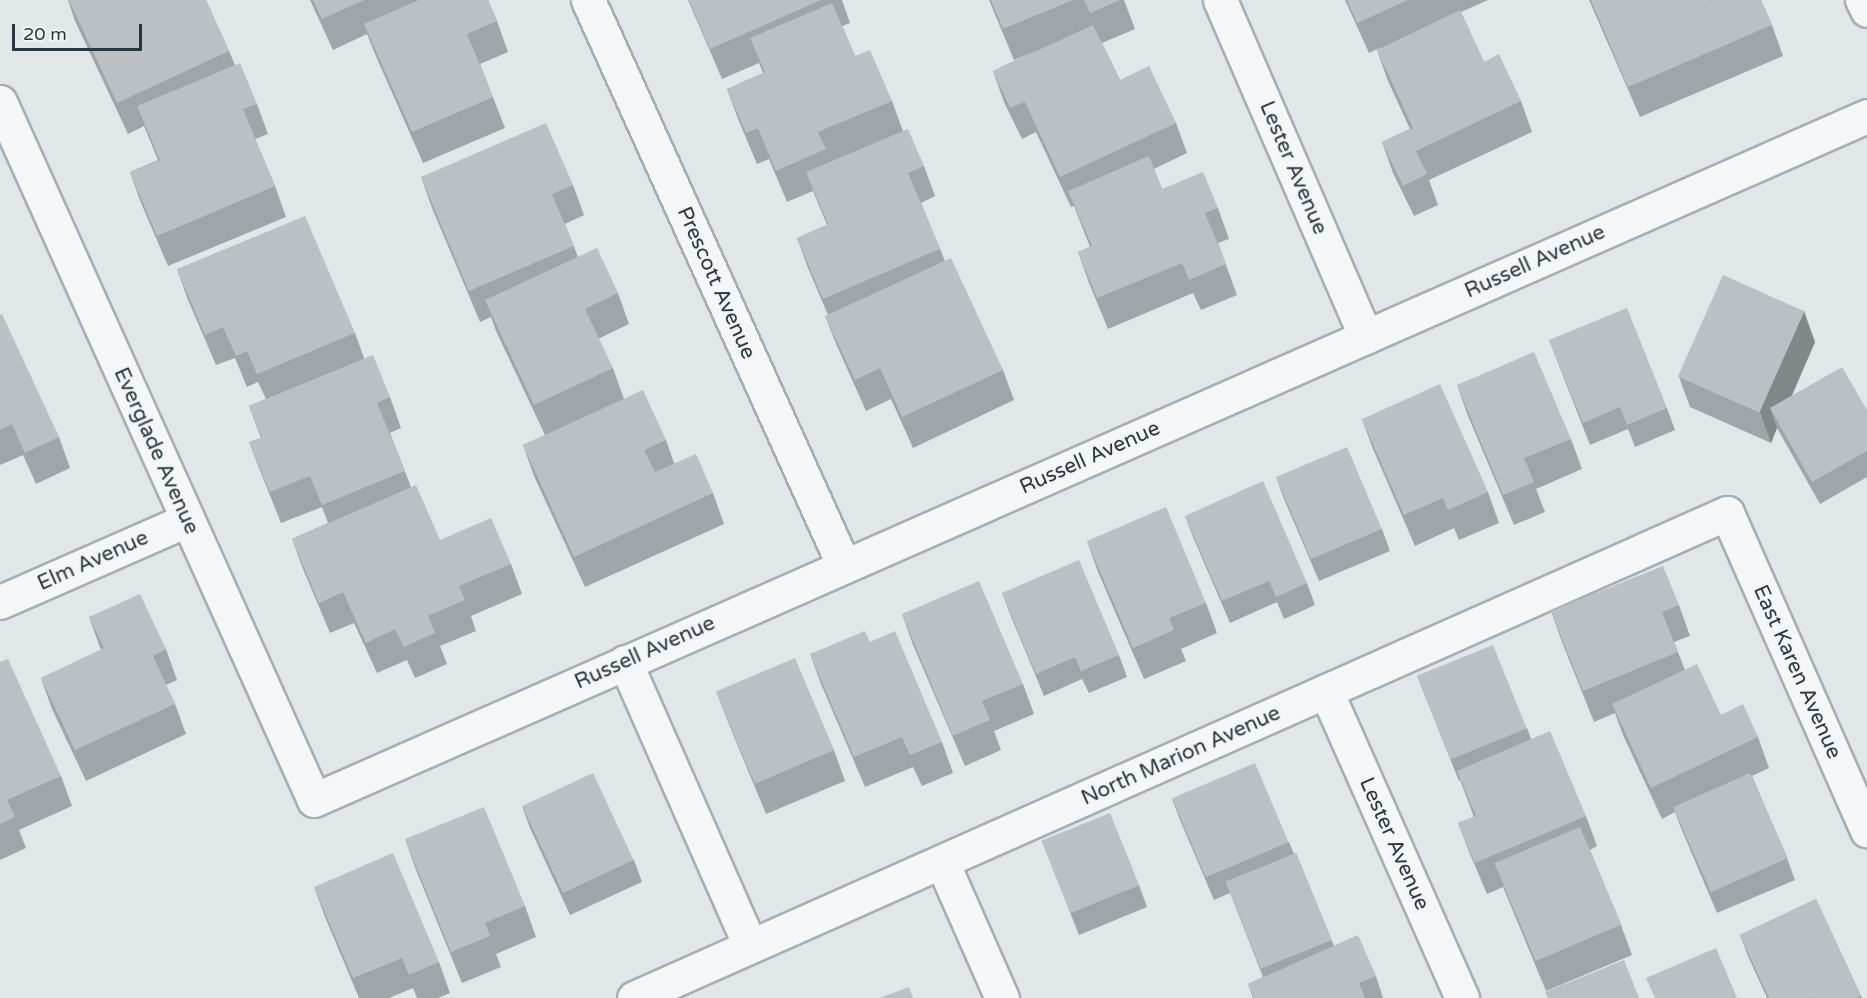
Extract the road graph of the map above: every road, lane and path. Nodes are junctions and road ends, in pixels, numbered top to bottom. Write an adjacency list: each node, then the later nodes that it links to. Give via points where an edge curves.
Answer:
1 (588, 0): 10 (street, Prescott Avenue)
2 (1220, 0): 7 (street, Lester Avenue)
3 (1862, 0): 4 (street)
4 (1867, 10)
5 (0, 102): 9 (street, Everglade Avenue)
6 (1867, 116): 7 (street, Russell Avenue)
7 (1366, 337): 10 (street, Russell Avenue)
8 (1727, 513): 13 (street, North Marion Avenue); 15 (street, East Karen Avenue)
9 (187, 519): 11 (street, Elm Avenue); 14 (street, Everglade Avenue)
10 (844, 566): 12 (street, Russell Avenue)
11 (0, 602)
12 (625, 662): 14 (street, Russell Avenue); 17 (street)
13 (1326, 691): 16 (street, North Marion Avenue); 20 (street, Lester Avenue)
14 (314, 800)
15 (1867, 830)
16 (942, 862): 17 (street, North Marion Avenue); 19 (street)
17 (750, 946): 18 (street, North Marion Avenue)
18 (634, 998)
19 (1002, 998)
20 (1462, 998)

